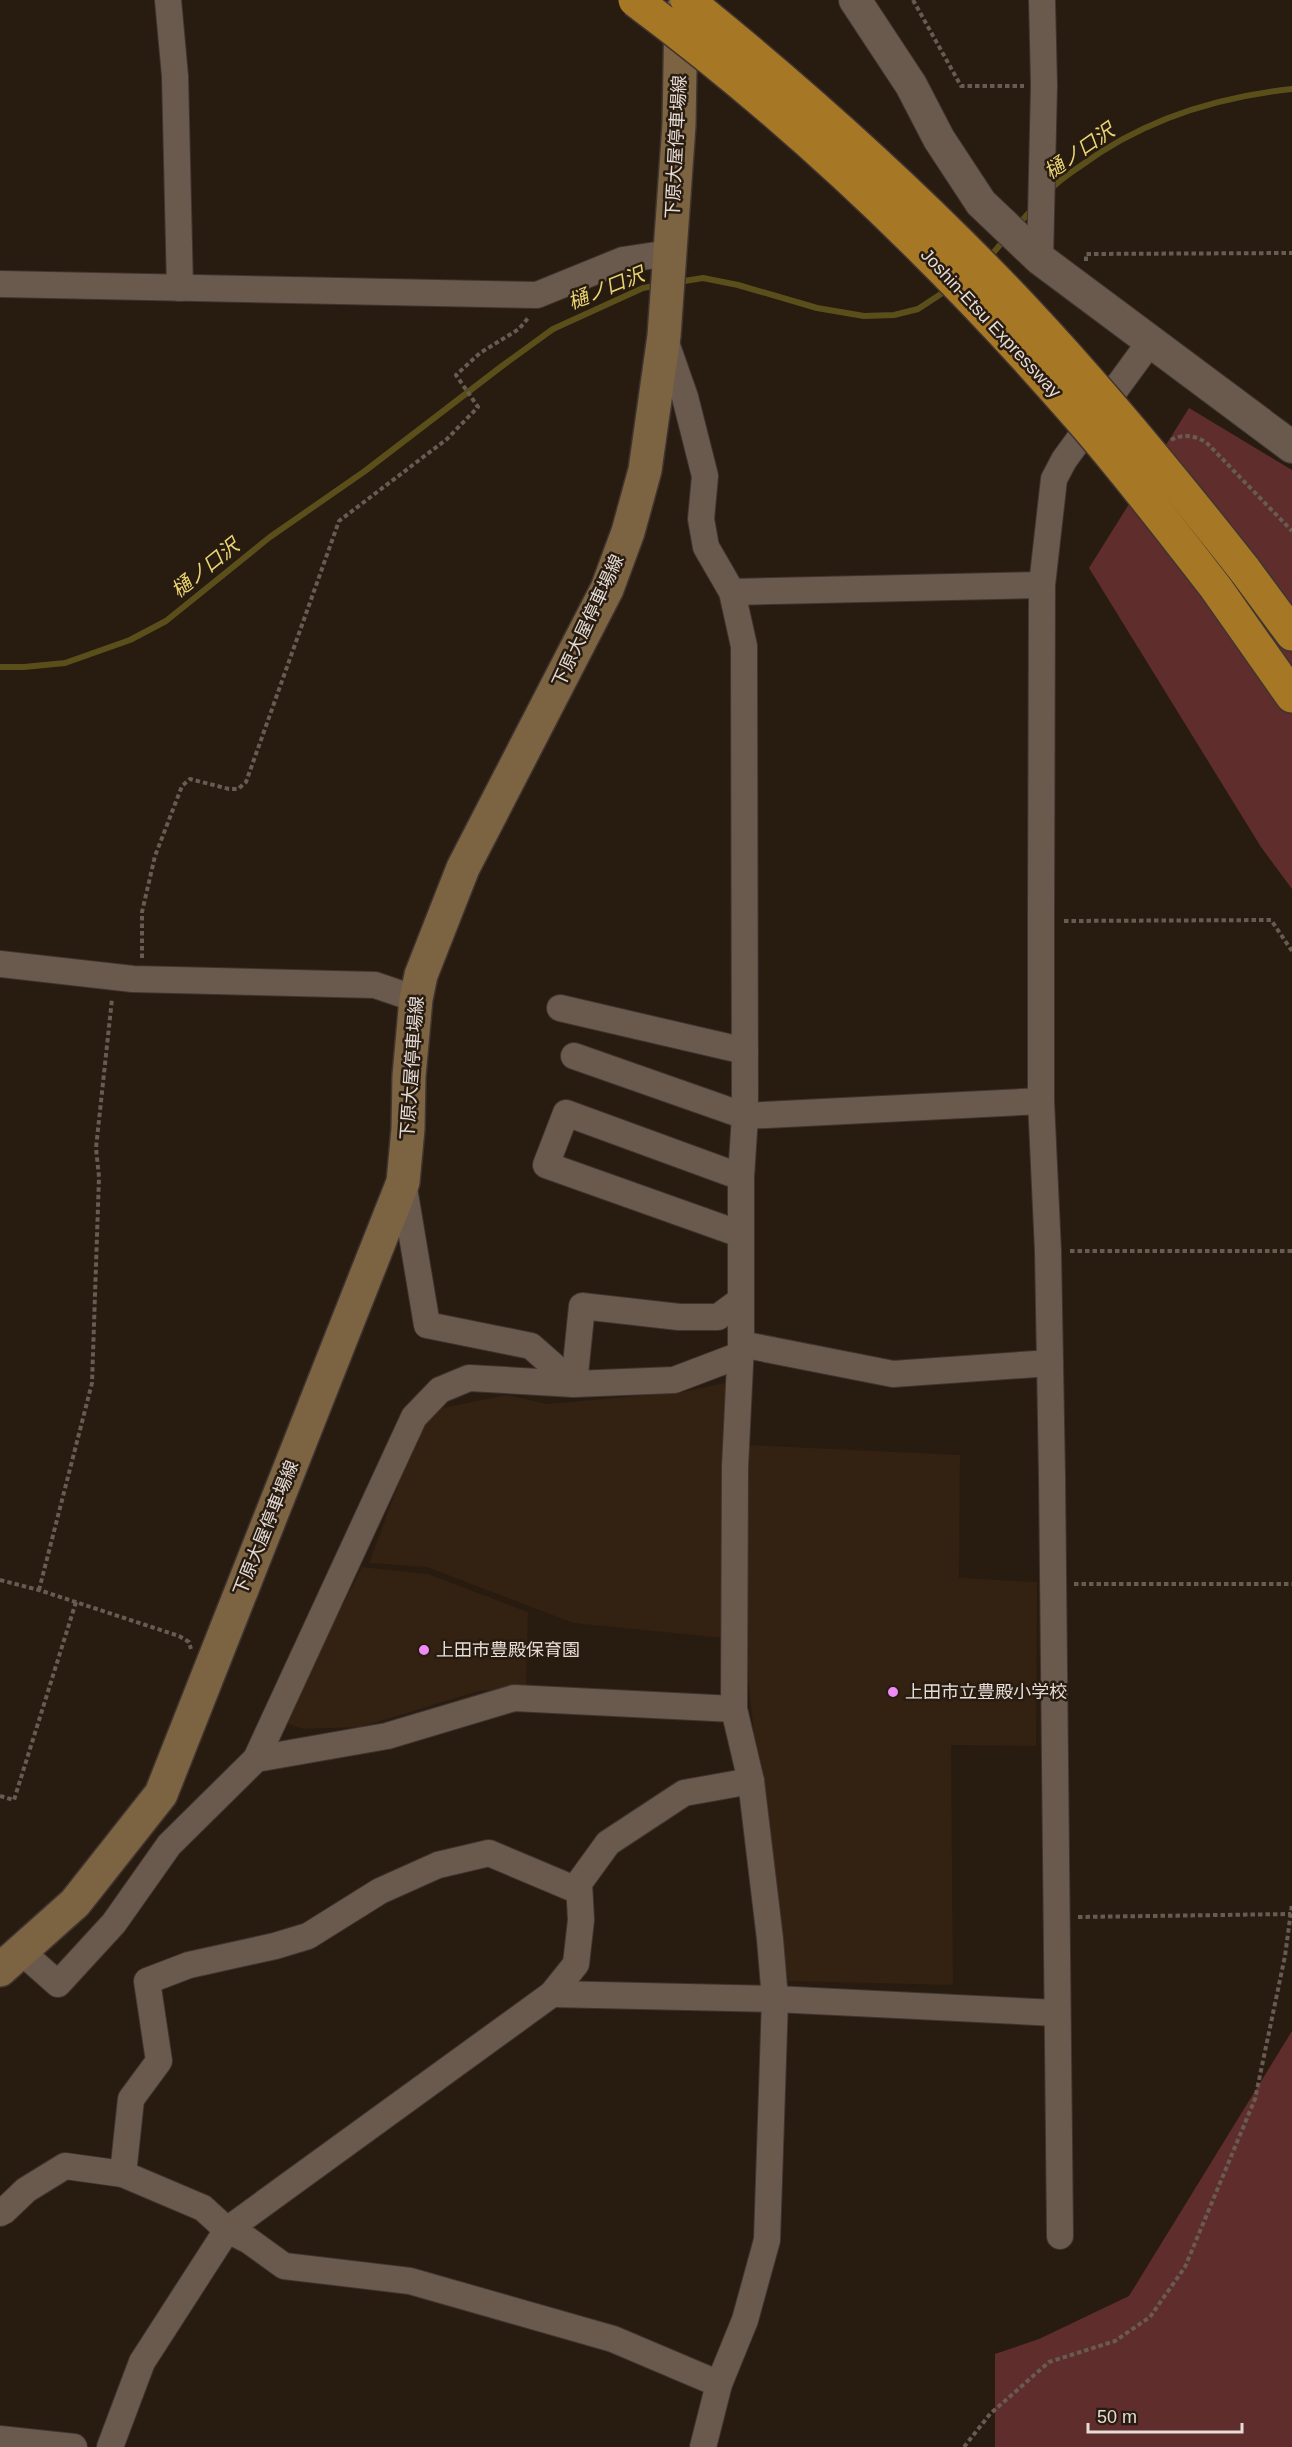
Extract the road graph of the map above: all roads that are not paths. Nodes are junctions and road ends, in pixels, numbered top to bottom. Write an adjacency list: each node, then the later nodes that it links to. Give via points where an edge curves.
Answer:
1 (168, 0): 10 (street, via 175,76)
2 (635, 0): 17 (highway, Joshin-Etsu Expressway, bridge, via 740,83 833,165 1000,330 1153,506)
3 (682, 0): 8 (main road, 下原大屋停車場線, via 679,125)
4 (687, 0): 16 (highway, Joshin-Etsu Expressway, bridge, via 856,144 1024,309 1176,483)
5 (855, 0): 7 (street, via 981,203)
6 (1042, 0): 7 (street)
7 (1040, 259): 12 (street)
8 (668, 274): 10 (street, via 622,260 537,295); 11 (main road, 下原大屋停車場線)
9 (0, 284): 10 (street)
10 (180, 288)
11 (664, 336): 15 (street, via 685,397 705,476 702,519 706,547); 19 (main road, 下原大屋停車場線, via 645,470 607,589 463,868 421,975)
12 (1150, 342): 13 (street); 14 (street, via 1053,479)
13 (1292, 447)
14 (1042, 585): 15 (street); 23 (street)
15 (732, 592): 21 (street, via 744,646)
16 (1292, 634)
17 (1292, 696)
18 (0, 964): 19 (street, via 141,980 375,985)
19 (416, 999): 26 (main road, 下原大屋停車場線)
20 (560, 1008): 21 (street)
21 (745, 1051): 24 (street)
22 (574, 1056): 24 (street)
23 (1041, 1101): 24 (street); 30 (street)
24 (745, 1116): 25 (street)
25 (741, 1177): 27 (street); 27 (street, via 566,1113 546,1165)
26 (403, 1182): 31 (street, via 427,1325 531,1346); 36 (main road, 下原大屋停車場線, via 161,1794 75,1903)
27 (740, 1234): 28 (street)
28 (741, 1300): 29 (street); 31 (street, via 718,1317 679,1317 582,1306)
29 (741, 1349): 30 (street, via 892,1374); 31 (street, via 674,1380); 32 (street, via 735,1467)
30 (1050, 1363): 40 (street)
31 (574, 1384): 33 (street, via 469,1378 440,1390 414,1417)
32 (734, 1710): 33 (street, via 514,1698 387,1736); 34 (street)
33 (256, 1759): 36 (street, via 169,1845 114,1923 58,1984 32,1961)
34 (751, 1781): 35 (street, via 684,1793 608,1843 579,1883); 39 (street)
35 (579, 1891): 38 (street, via 581,1920 576,1964); 41 (street, via 489,1853 438,1865 380,1891 308,1936 189,1965 147,1981 159,2061 131,2099)
36 (24, 1947): 37 (main road, 下原大屋停車場線)
37 (0, 1970)
38 (552, 1994): 39 (street); 43 (street)
39 (775, 1999): 40 (street); 45 (street, via 767,2240 745,2320)
40 (1056, 2013): 44 (street)
41 (123, 2174): 42 (street, via 65,2166 26,2190); 43 (street, via 203,2208)
42 (0, 2213)
43 (227, 2230): 45 (street, via 284,2266 410,2281 613,2339); 48 (street, via 142,2362)
44 (1060, 2236)
45 (719, 2384): 49 (street)
46 (0, 2439): 47 (street)
47 (74, 2447)
48 (110, 2447)
49 (703, 2447)

